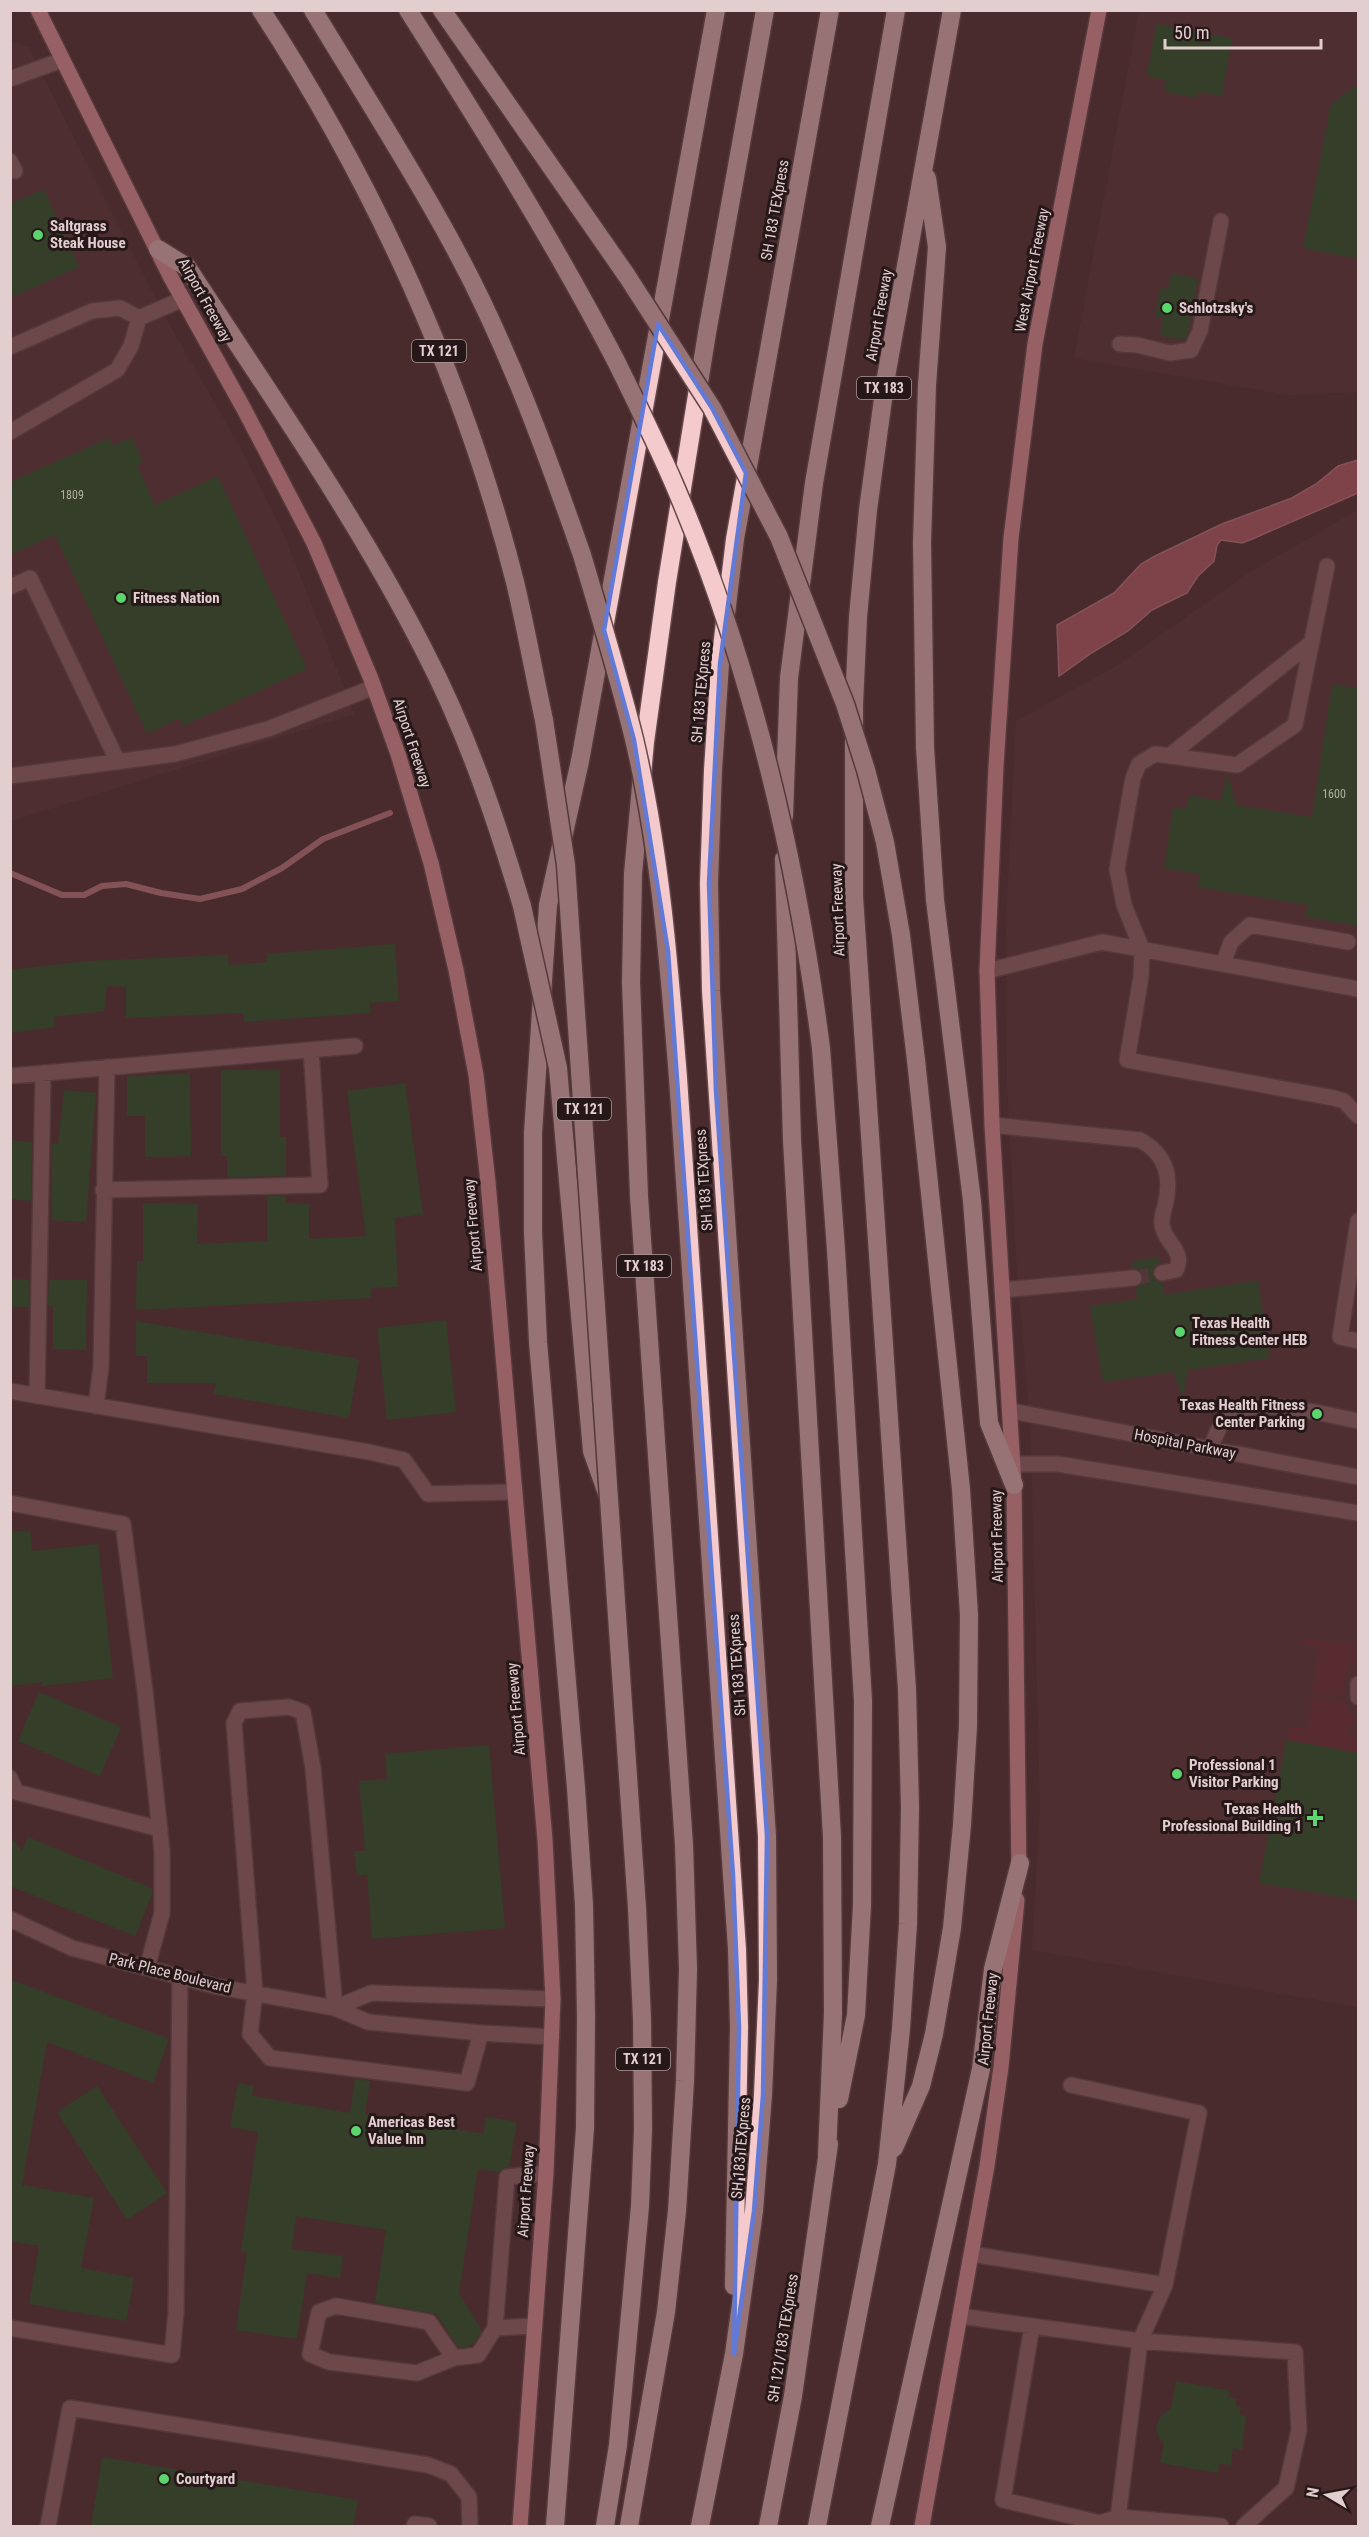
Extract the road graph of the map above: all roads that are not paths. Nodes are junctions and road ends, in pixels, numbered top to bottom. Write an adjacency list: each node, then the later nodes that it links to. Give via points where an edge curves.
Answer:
1 (38, 10): 12 (main road, Airport Freeway)
2 (261, 10): 58 (highway, TX 121, bridge, via 356,170 404,270 447,370 484,475 515,582 544,720 566,865)
3 (313, 10): 86 (highway, bridge, via 459,256 505,350 582,555 634,740 651,833 668,951 678,1078 737,1949)
4 (408, 10): 75 (highway, bridge, via 579,290 674,484 703,557 753,708 795,879 820,1048 863,1712 862,1905 856,2014)
5 (442, 10): 76 (highway, bridge, via 627,276 712,408 779,537 845,704 885,842 902,935 916,1059 961,1489 969,1615 968,1726 952,1928 921,2086)
6 (716, 10): 94 (highway, via 580,761 548,905 533,1133 538,1342 577,1799 586,2017 585,2128)
7 (765, 10): 96 (highway, TX 183, via 667,582 645,741 633,873 631,982 638,1172 684,1845 687,1969 677,2211 666,2312)
8 (830, 10): 86 (highway, SH 183 TEXpress, via 735,539 720,664 713,770 711,991 767,1836 768,1980 762,2118 754,2211)
9 (896, 10): 75 (highway, via 814,483 789,678 784,776 792,1140 832,1837 833,2013)
10 (952, 10): 14 (highway, Airport Freeway / TX 183)
11 (1099, 10): 22 (main road, West Airport Freeway, via 1035,344)
12 (63, 60): 13 (street); 16 (main road, Airport Freeway)
13 (10, 79)
14 (925, 161): 56 (highway, via 937,248 927,385 922,542 925,747 932,865 972,1201 988,1422); 76 (highway, Airport Freeway / TX 183, via 886,377 868,510 854,705 854,907 907,1689 910,1807 908,1924)
15 (1221, 221): 19 (street, via 1200,331 1191,350 1170,353)
16 (158, 249): 17 (main road, Airport Freeway); 58 (highway, bridge, via 187,267 378,563 426,654 495,814 522,906 558,1068 592,1451)
17 (183, 299): 18 (street); 26 (main road, Airport Freeway, via 314,543)
18 (140, 318): 20 (street, via 120,308 92,311); 21 (street, via 131,346 117,370)
19 (1120, 344)
20 (10, 347)
21 (10, 432)
22 (1011, 538): 33 (main road, Airport Freeway)
23 (1327, 566): 25 (street)
24 (10, 587): 28 (street, via 30,578)
25 (1312, 642): 27 (street); 27 (street, via 1294,725 1237,765)
26 (374, 687): 28 (street, via 240,737 175,754); 57 (main road, Airport Freeway, via 431,863 476,1075)
27 (1169, 756): 31 (street, via 1155,754 1139,765 1133,778 1117,869 1124,905)
28 (118, 762): 29 (street)
29 (10, 776)
30 (1348, 942): 32 (street, via 1250,925 1231,942)
31 (1142, 949): 32 (street); 33 (street, via 1102,942); 40 (street, via 1127,1060 1334,1098 1344,1101)
32 (1223, 964): 34 (street)
33 (987, 971): 41 (main road, Airport Freeway)
34 (1359, 989)
35 (355, 1046): 36 (street)
36 (311, 1050): 37 (street); 42 (street, via 320,1185)
37 (107, 1067): 38 (street); 42 (street)
38 (43, 1073): 39 (street); 49 (street)
39 (10, 1076)
40 (1359, 1116)
41 (992, 1125): 44 (street, via 1140,1140 1154,1148 1162,1159 1169,1187 1161,1221 1180,1262 1176,1270); 46 (main road, Airport Freeway)
42 (103, 1190): 50 (street, via 101,1366)
43 (1359, 1221): 47 (street, via 1340,1337)
44 (1162, 1273)
45 (1134, 1278): 46 (street)
46 (1002, 1290): 51 (main road, Airport Freeway)
47 (1359, 1341)
48 (10, 1391): 49 (street)
49 (37, 1396): 50 (street)
50 (96, 1406): 57 (street, via 404,1460 428,1494)
51 (1011, 1411): 53 (street, Hospital Parkway); 54 (main road, Airport Freeway)
52 (1359, 1421): 53 (street, via 1256,1405 1239,1409 1225,1419)
53 (1210, 1449): 55 (street, Hospital Parkway)
54 (1013, 1464): 56 (main road, Airport Freeway); 60 (street, via 1058,1464)
55 (1359, 1477)
56 (1014, 1485): 65 (main road, Airport Freeway)
57 (515, 1492): 70 (main road, Airport Freeway, via 545,1840)
58 (609, 1499): 95 (highway, TX 121, via 637,1908 643,2129 640,2206 618,2445)
59 (10, 1503): 64 (street, via 123,1524)
60 (1359, 1513)
61 (1359, 1684): 62 (street)
62 (1359, 1697)
63 (10, 1778): 64 (street, via 16,1792)
64 (159, 1829): 67 (street, via 162,1912)
65 (1020, 1863): 78 (main road, Airport Freeway, via 1001,2067); 100 (highway, via 993,1969 981,2069)
66 (10, 1919): 67 (street, Park Place Boulevard, via 72,1948)
67 (147, 1968): 68 (street, Park Place Boulevard)
68 (180, 1977): 69 (street, Park Place Boulevard); 83 (street, via 176,2312 172,2355)
69 (255, 1992): 71 (street, Park Place Boulevard); 71 (street, via 234,1723 240,1711 289,1707 303,1712 313,1768); 72 (street, via 250,2034 270,2058 467,2083)
70 (553, 1999): 71 (street, via 371,1993); 73 (main road, Airport Freeway)
71 (335, 2008): 72 (street, Park Place Boulevard, via 368,2022)
72 (481, 2033): 73 (street, Park Place Boulevard)
73 (552, 2037): 77 (main road, Airport Freeway)
74 (1071, 2085): 79 (street, via 1199,2113)
75 (827, 2154): 98 (highway, SH 121/183 TEXpress, via 793,2396)
76 (887, 2164): 99 (highway, Airport Freeway)
77 (546, 2173): 81 (main road, Airport Freeway); 84 (street, via 507,2177)
78 (971, 2254): 79 (street); 80 (main road, Airport Freeway)
79 (1165, 2285): 85 (street)
80 (960, 2316): 82 (street); 101 (main road, Airport Freeway)
81 (535, 2326): 84 (street); 93 (main road, Airport Freeway)
82 (1032, 2326): 85 (street); 88 (street, via 1004,2500 1100,2523)
83 (10, 2328)
84 (495, 2328): 87 (street, via 478,2355)
85 (1140, 2341): 88 (street); 103 (street, via 1295,2352 1299,2430 1286,2488)
86 (734, 2354): 97 (highway)
87 (454, 2358): 87 (street, via 417,2373 329,2362 310,2354 319,2312 336,2306 429,2322)
88 (1118, 2522): 102 (street)
89 (48, 2526): 92 (street, via 70,2408 428,2465 451,2474 469,2497)
90 (414, 2526): 91 (street)
91 (429, 2526)
92 (470, 2526)
93 (519, 2526)
94 (555, 2526)
95 (605, 2526)
96 (629, 2526)
97 (700, 2526)
98 (768, 2526)
99 (817, 2526)
100 (880, 2526)
101 (922, 2526)
102 (1221, 2526)
103 (1244, 2526)

